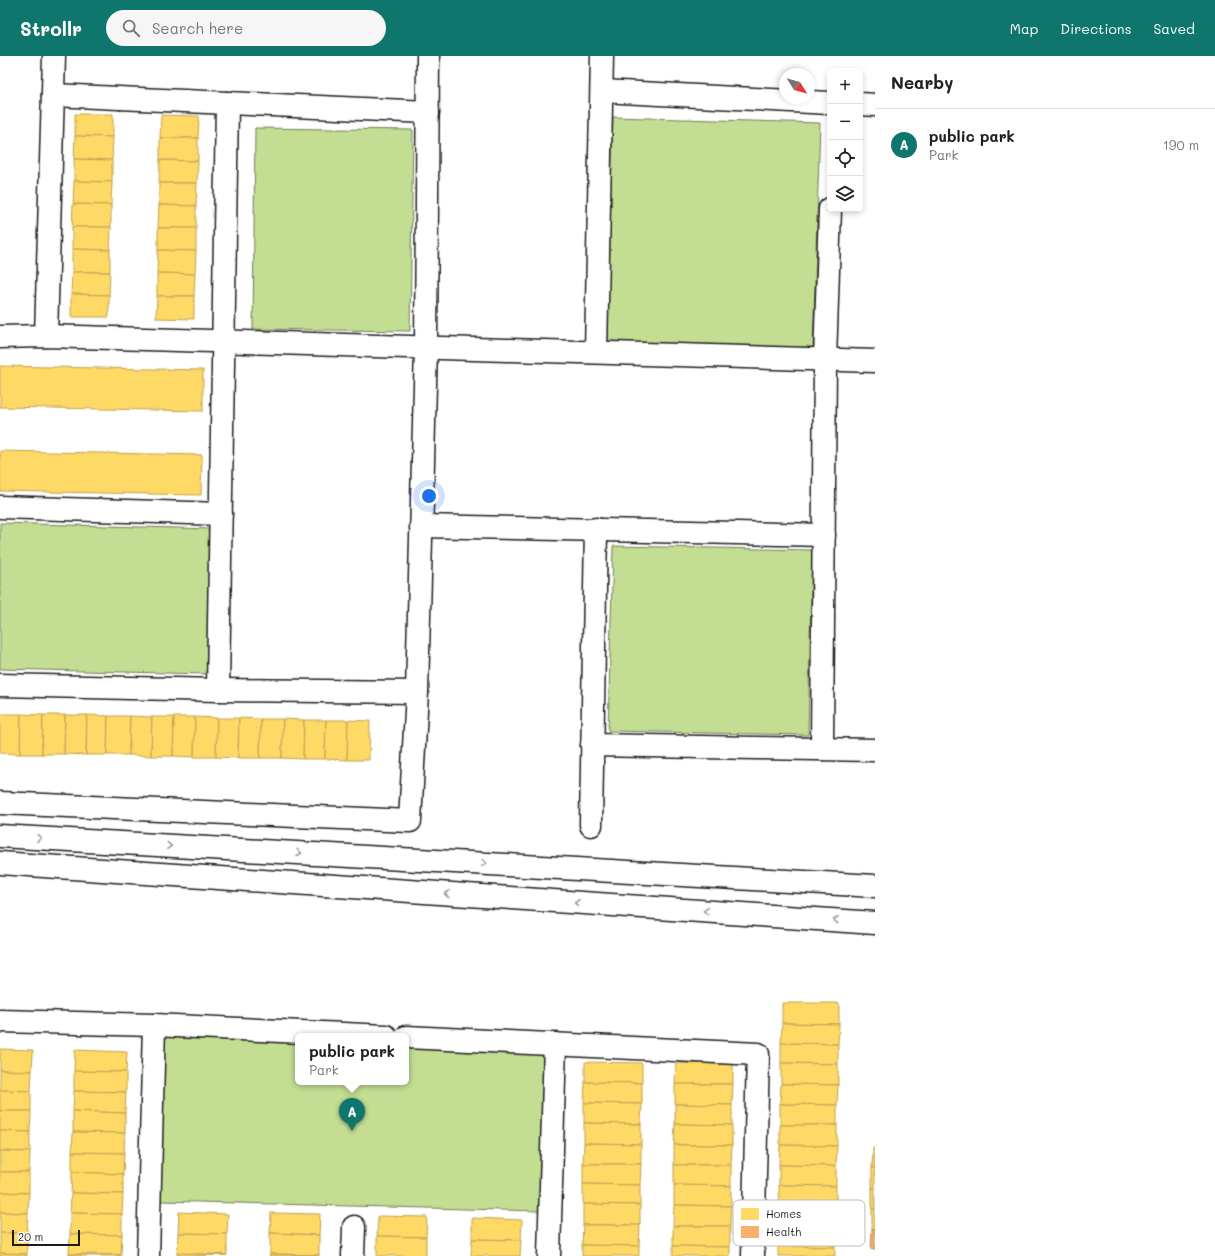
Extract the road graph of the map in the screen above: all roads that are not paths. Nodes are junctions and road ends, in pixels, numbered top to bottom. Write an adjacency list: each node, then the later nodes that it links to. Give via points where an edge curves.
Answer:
1 (54, 56): 5 (street)
2 (428, 56): 10 (street)
3 (602, 56): 4 (street)
4 (602, 91): 6 (street); 16 (street)
5 (53, 95): 7 (street); 12 (street)
6 (827, 103)
7 (227, 104): 10 (street); 14 (street)
8 (863, 104): 9 (street)
9 (875, 105)
10 (428, 112): 15 (street)
11 (830, 212): 17 (street)
12 (46, 336): 13 (street); 14 (street)
13 (0, 337)
14 (223, 341): 15 (street); 20 (street)
15 (426, 347): 16 (street); 21 (street)
16 (596, 352): 17 (street)
17 (826, 360): 18 (street); 23 (street)
18 (875, 360)
19 (0, 507): 20 (street)
20 (221, 514): 25 (street)
21 (421, 526): 22 (street); 26 (street)
22 (596, 529): 23 (street); 27 (street)
23 (824, 535): 28 (street)
24 (0, 685): 25 (street)
25 (218, 690): 26 (street)
26 (417, 692): 30 (street, via 410,820)
27 (592, 745): 28 (street); 31 (street)
28 (822, 749): 29 (street)
29 (875, 750)
30 (0, 803)
31 (591, 825)
32 (0, 836): 34 (street, one-way to 34)
33 (0, 863): 35 (street, one-way to 33)
34 (875, 886)
35 (875, 923)
36 (0, 1021): 37 (street)
37 (154, 1025): 38 (street); 44 (street)
38 (323, 1033)
39 (409, 1037): 40 (street)
40 (555, 1044): 41 (street, via 758,1054); 46 (street)
41 (754, 1200)
42 (354, 1227): 45 (street)
43 (753, 1246): 47 (street)
44 (148, 1256)
45 (353, 1256)
46 (549, 1256)
47 (753, 1256)

